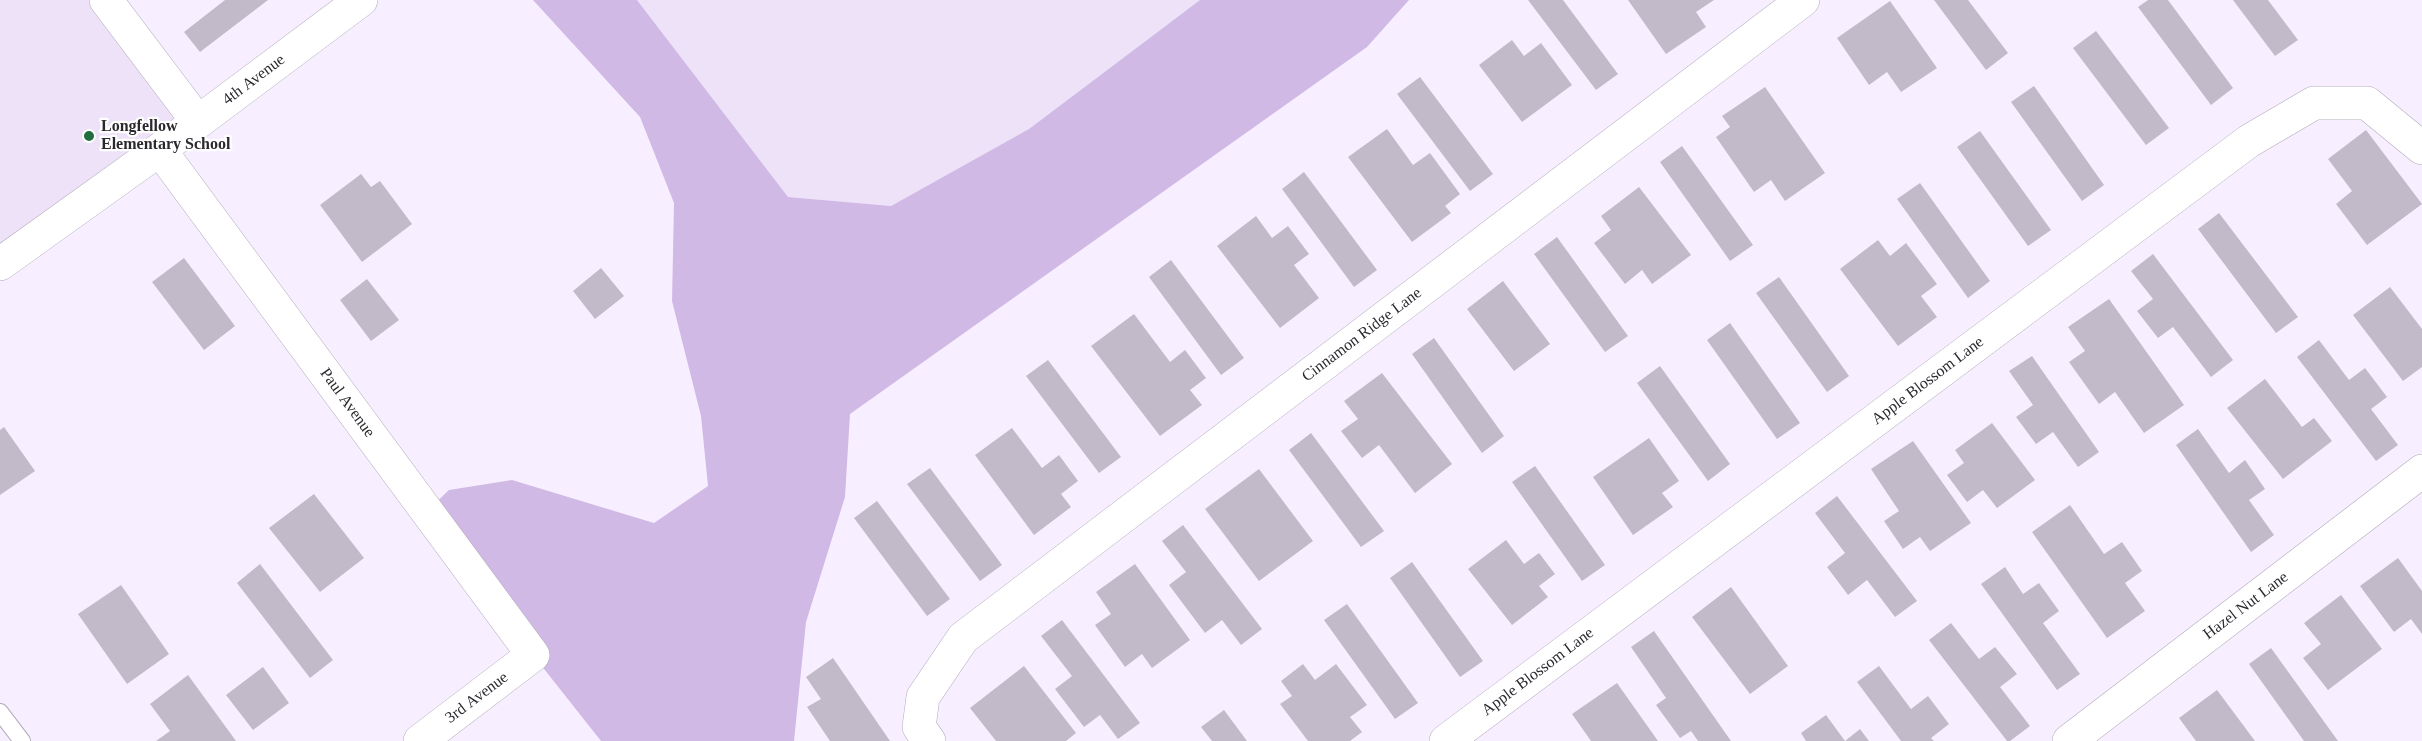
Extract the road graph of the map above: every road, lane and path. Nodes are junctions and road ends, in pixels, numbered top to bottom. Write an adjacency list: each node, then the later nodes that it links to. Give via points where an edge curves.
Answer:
1 (106, 0): 4 (street)
2 (361, 0): 4 (street, 4th Avenue)
3 (1803, 0): 13 (street, Cinnamon Ridge Lane, via 963,638 923,697 919,727)
4 (198, 122): 6 (street, 4th Avenue)
5 (2422, 148): 14 (street, Apple Blossom Lane, via 2367,103 2314,103 2249,141)
6 (160, 150): 7 (street, 4th Avenue); 9 (street, Paul Avenue)
7 (0, 264)
8 (2422, 471): 15 (street, Hazel Nut Lane)
9 (533, 655): 12 (street, 3rd Avenue)
10 (0, 712): 11 (lane)
11 (22, 741)
12 (420, 741)
13 (929, 741)
14 (1446, 741)
15 (2069, 741)

